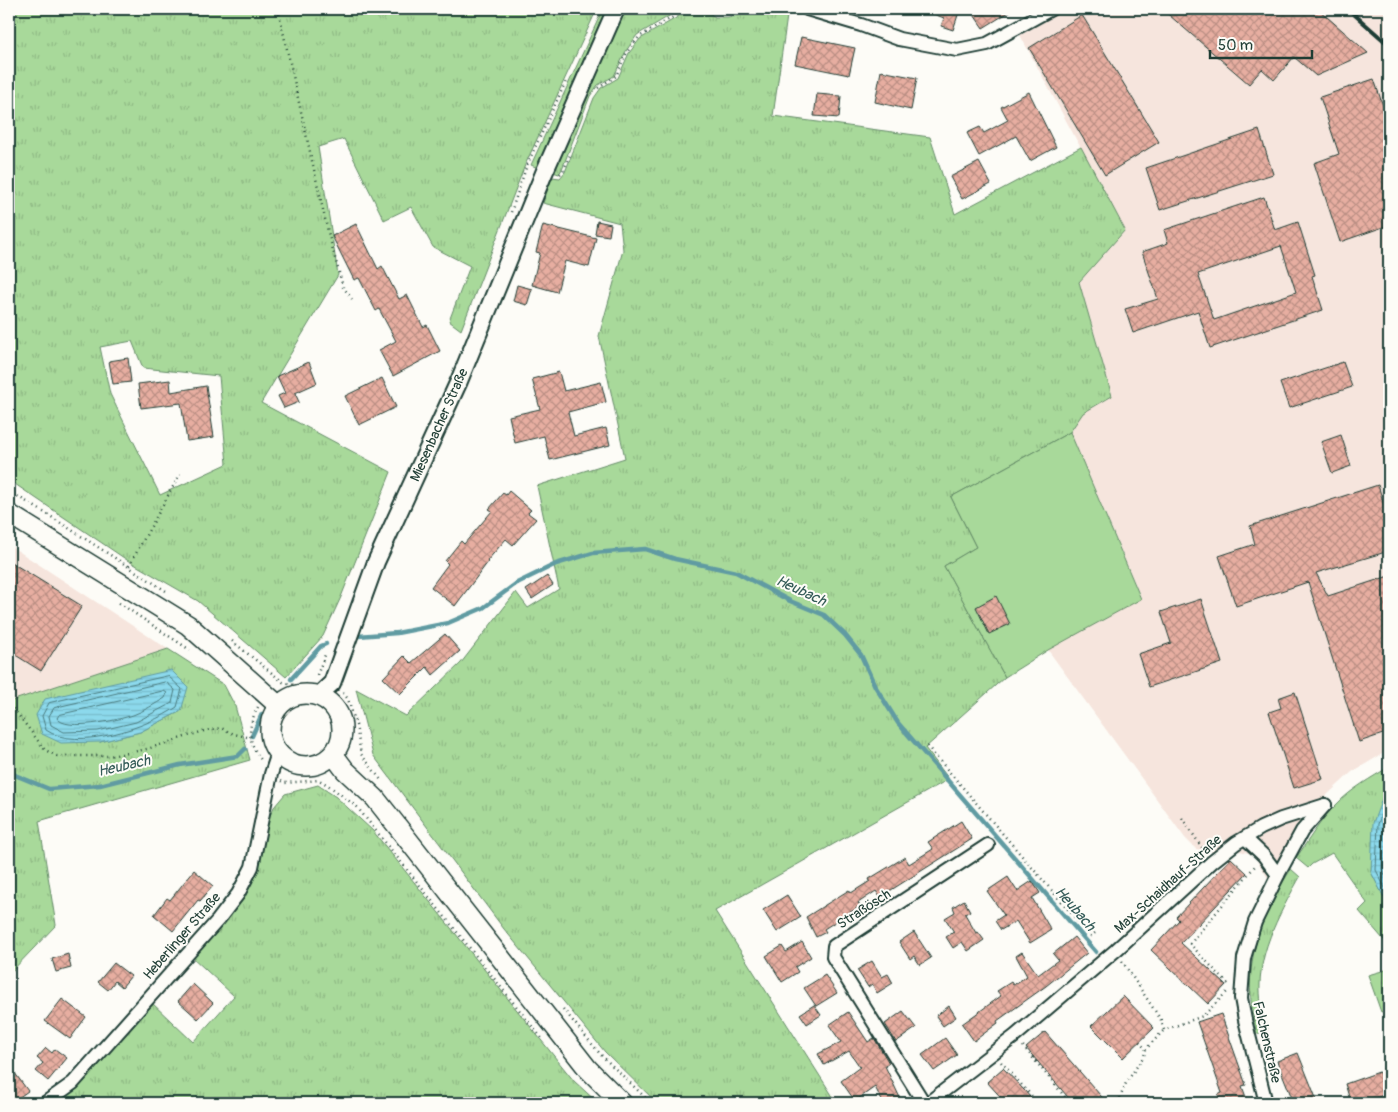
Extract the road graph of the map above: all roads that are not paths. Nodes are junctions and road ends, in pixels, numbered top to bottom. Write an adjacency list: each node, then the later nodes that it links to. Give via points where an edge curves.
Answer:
1 (616, 9): 5 (street, Miesenbacher Straße, via 553,150 460,381)
2 (807, 9): 3 (street, via 899,39 957,50 987,44)
3 (1051, 9)
4 (9, 514): 6 (main road, via 188,625)
5 (322, 686): 6 (main road, via 310,694 287,699); 8 (main road, via 342,722 341,741)
6 (279, 706): 7 (main road, via 271,720 271,739)
7 (278, 753): 8 (main road, via 295,764 314,765); 13 (street, Heberlinger Straße, via 252,868 238,894 72,1083)
8 (333, 754): 14 (main road, via 385,810 588,1069)
9 (1325, 805): 10 (street, Max-Schaidhauf-Straße, via 1281,819); 12 (street, Falchenstraße, via 1302,831)
10 (1245, 838): 12 (street); 16 (street, Max-Schaidhauf-Straße, via 1212,862 1016,1036)
11 (988, 845): 15 (street, Straßösch, via 834,946 833,957)
12 (1278, 875): 17 (street, Falchenstraße, via 1255,922 1244,958 1241,998)
13 (45, 1103)
14 (622, 1103)
15 (924, 1103)
16 (928, 1103)
17 (1266, 1103)

